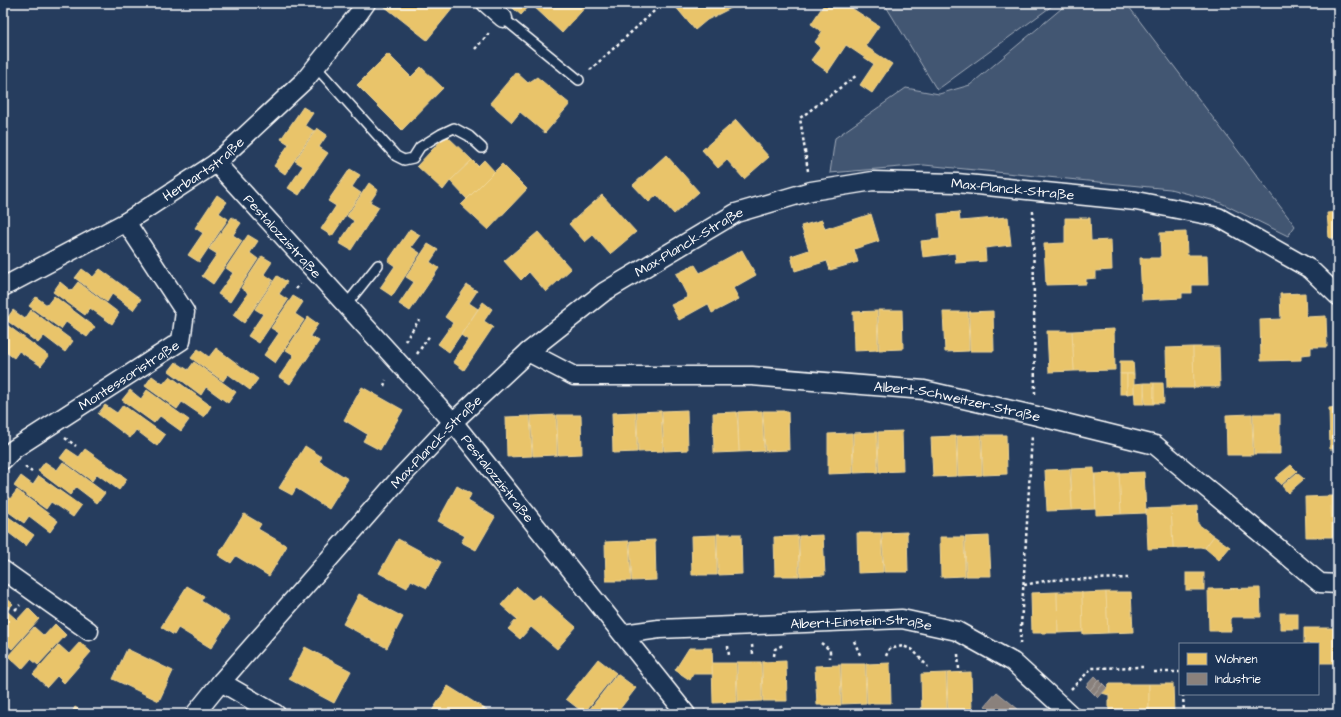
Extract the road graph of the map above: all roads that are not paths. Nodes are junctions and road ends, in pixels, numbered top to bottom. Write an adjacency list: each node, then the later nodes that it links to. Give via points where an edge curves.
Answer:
1 (366, 3): 4 (street, Herbartstraße)
2 (486, 3): 3 (street)
3 (503, 18): 5 (lane)
4 (316, 67): 6 (lane, via 396,156 404,160 413,158 420,147 454,128 469,136); 7 (street, Herbartstraße)
5 (579, 80)
6 (482, 148)
7 (216, 163): 8 (street, Herbartstraße); 12 (street, Pestalozzistraße)
8 (126, 222): 10 (street, Herbartstraße); 15 (street, Montessoristraße, via 185,312 181,342 14,448)
9 (378, 265): 12 (lane)
10 (3, 287)
11 (1338, 296): 13 (street, Max-Planck-Straße, via 1310,269 1218,216 1136,201 957,183 873,181 810,191 736,213 604,292)
12 (346, 305): 14 (street, Pestalozzistraße)
13 (528, 352): 14 (street, Max-Planck-Straße); 17 (street, Albert-Schweitzer-Straße, via 574,376 752,376 924,390 1155,444 1320,583)
14 (453, 422): 19 (street, Pestalozzistraße); 20 (street, Max-Planck-Straße, via 400,478)
15 (3, 460)
16 (3, 570): 18 (street)
17 (1338, 584)
18 (89, 631)
19 (623, 634): 21 (street, Albert-Einstein-Straße, via 673,628 902,619 957,631 1013,662); 24 (street, Pestalozzistraße)
20 (221, 682): 22 (street, Max-Planck-Straße); 23 (street)
21 (1064, 708)
22 (195, 714)
23 (276, 714)
24 (686, 714)

